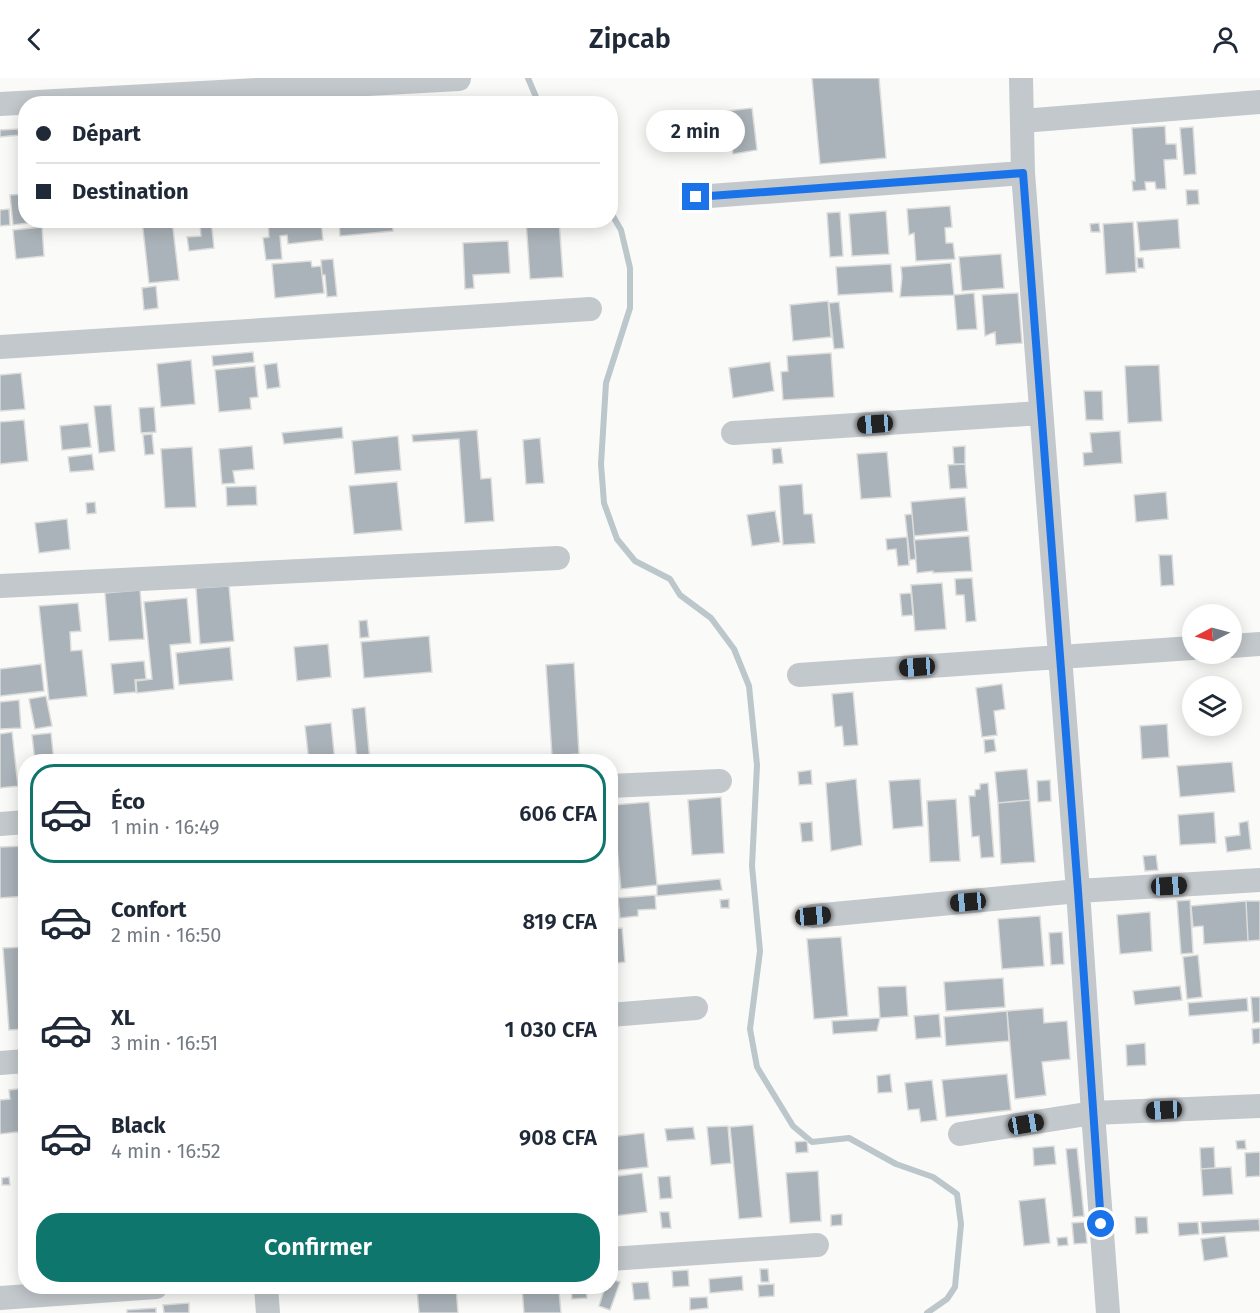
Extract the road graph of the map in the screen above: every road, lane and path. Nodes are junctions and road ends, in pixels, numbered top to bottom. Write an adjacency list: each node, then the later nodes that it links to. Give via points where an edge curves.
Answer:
1 (1021, 78): 7 (street)
2 (459, 79): 3 (street)
3 (147, 96)
4 (1260, 102): 7 (street)
5 (18, 103): 6 (street)
6 (0, 104)
7 (1022, 121): 8 (street)
8 (1023, 173): 9 (street); 12 (street)
9 (696, 197)
10 (590, 309): 11 (street)
11 (0, 347)
12 (1041, 413): 13 (street); 19 (street)
13 (733, 433)
14 (558, 558): 15 (street)
15 (0, 586)
16 (1260, 644): 17 (street)
17 (1242, 645)
18 (1182, 649): 19 (street)
19 (1060, 658): 20 (street); 26 (street)
20 (799, 675)
21 (720, 781): 22 (street)
22 (618, 786)
23 (18, 823): 24 (street)
24 (0, 824)
25 (1260, 880): 26 (street)
26 (1078, 891): 27 (street); 33 (street)
27 (813, 916)
28 (696, 1008): 29 (street)
29 (618, 1014)
30 (18, 1062): 31 (street)
31 (0, 1063)
32 (1260, 1106): 33 (street)
33 (1093, 1113): 34 (street); 41 (street)
34 (960, 1134)
35 (817, 1245): 36 (street)
36 (618, 1258)
37 (57, 1294): 39 (street)
38 (267, 1294): 40 (street)
39 (0, 1298)
40 (268, 1313)
41 (1108, 1313)

